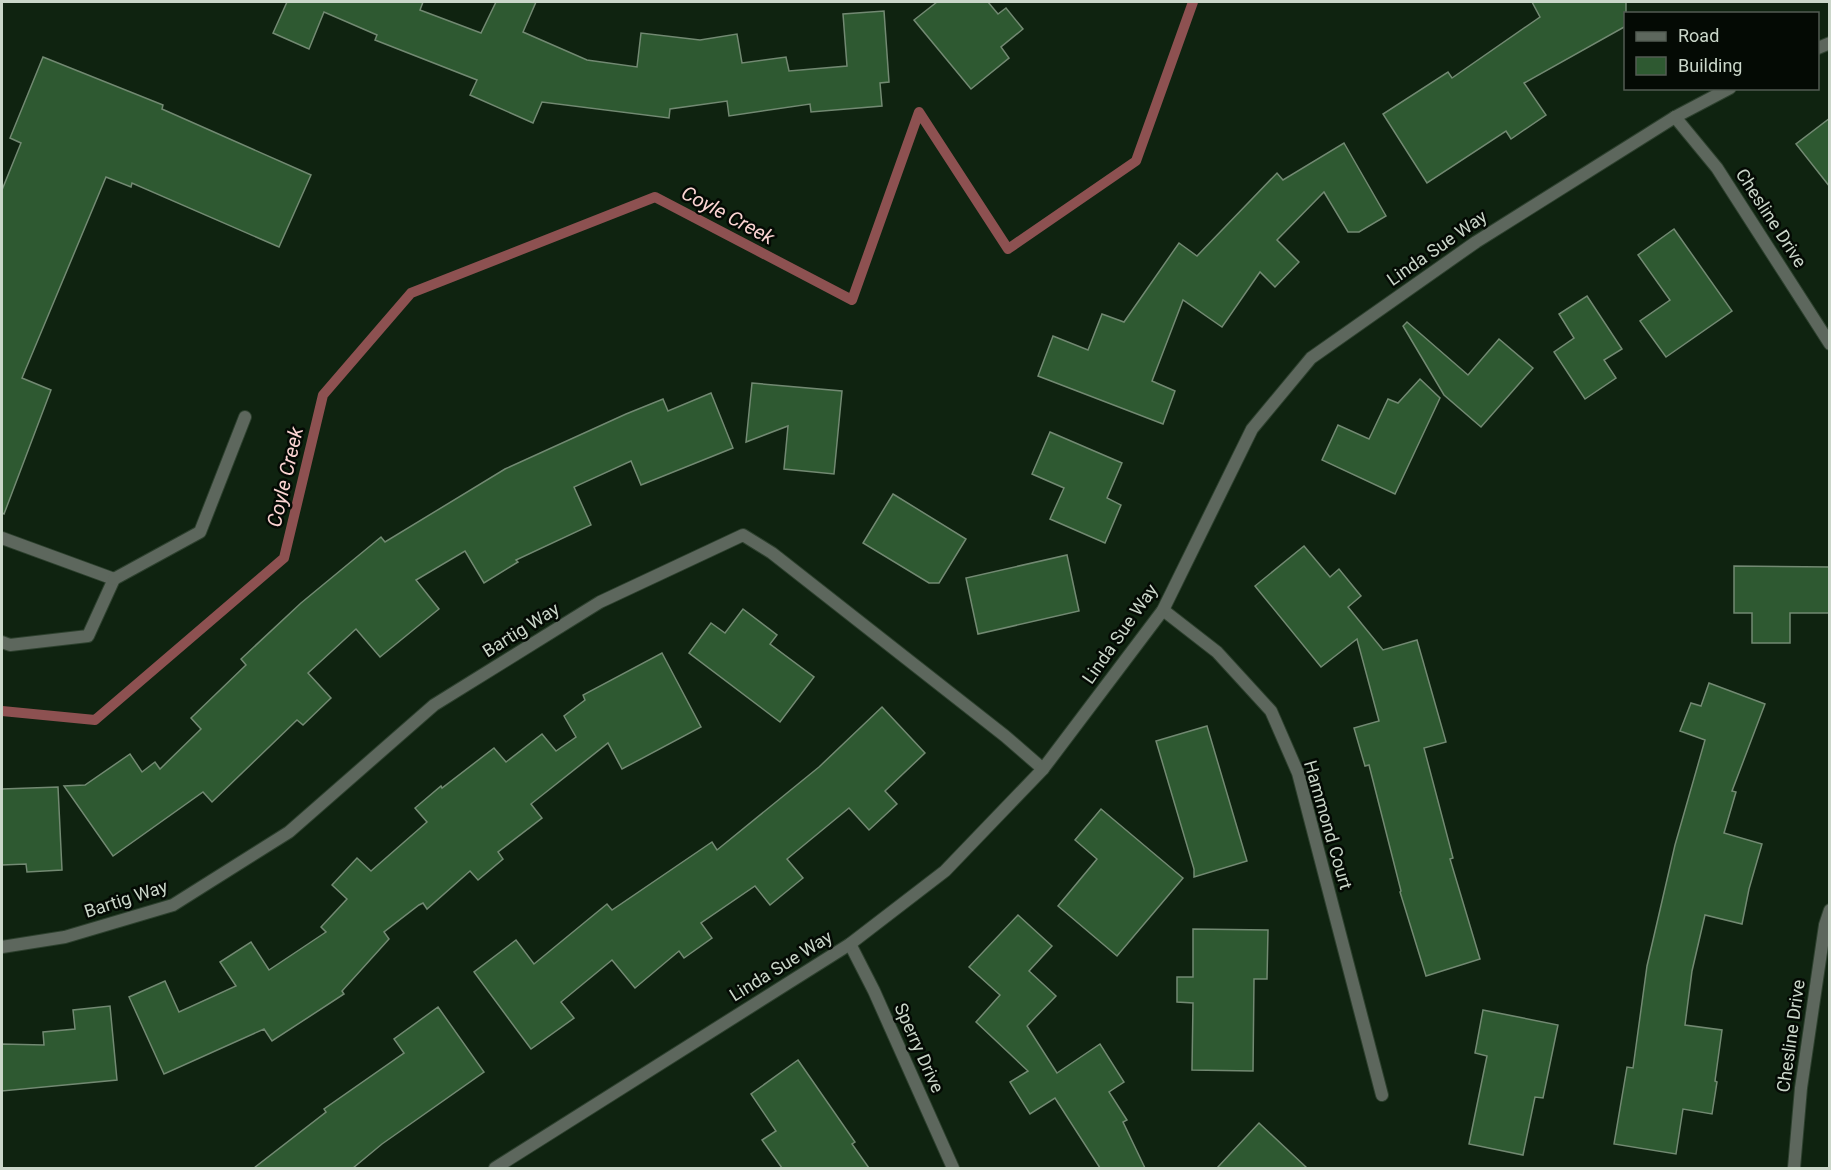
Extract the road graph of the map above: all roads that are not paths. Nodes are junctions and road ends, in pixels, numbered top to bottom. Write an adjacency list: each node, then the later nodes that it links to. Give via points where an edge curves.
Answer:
1 (1726, 90): 2 (street, Linda Sue Way)
2 (1675, 117): 3 (street, Chesline Drive, via 1717,168); 7 (street, Linda Sue Way, via 1476,242 1311,358 1252,429)
3 (1830, 344)
4 (245, 417): 6 (street, via 200,532)
5 (2, 538): 6 (street)
6 (114, 579): 8 (street, via 88,636 10,645)
7 (1163, 610): 9 (street, Linda Sue Way); 13 (street, Hammond Court, via 1217,652 1271,711 1298,773)
8 (2, 642)
9 (1043, 769): 11 (street, Linda Sue Way, via 945,871); 12 (street, Bartig Way, via 772,553 743,535 600,602 434,705 289,832 173,905 64,937)
10 (1830, 910): 16 (street, Chesline Drive, via 1801,1088)
11 (850, 944): 14 (street, Linda Sue Way); 15 (street, Sperry Drive)
12 (2, 947)
13 (1382, 1095)
14 (495, 1168)
15 (953, 1168)
16 (1794, 1168)

